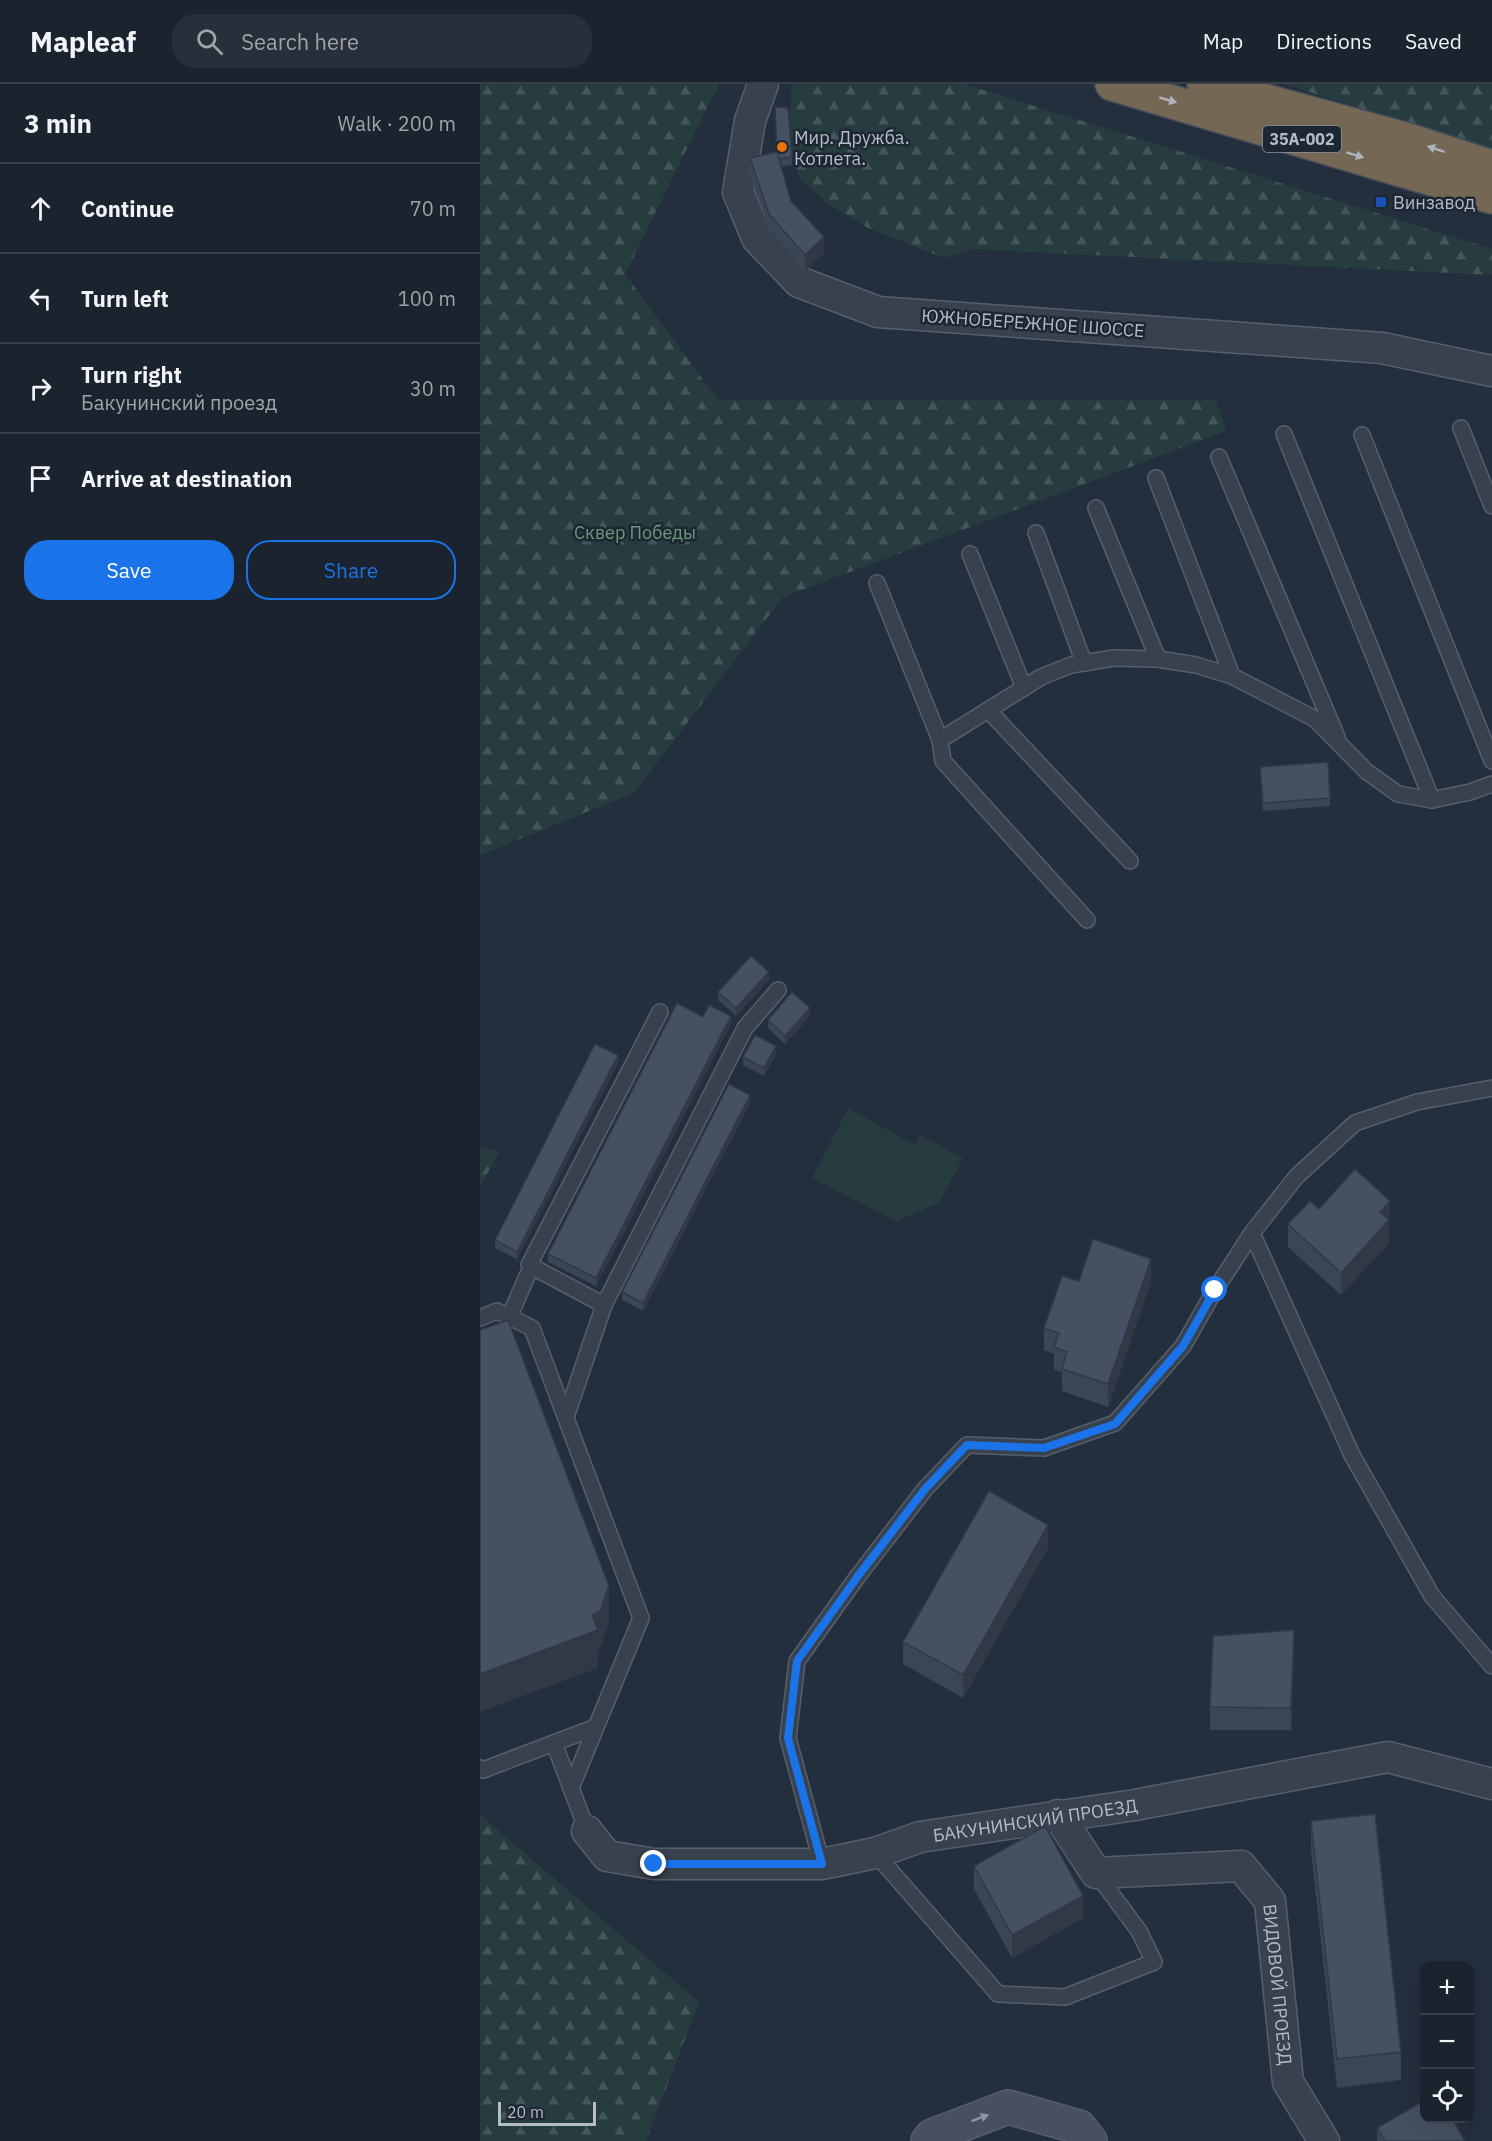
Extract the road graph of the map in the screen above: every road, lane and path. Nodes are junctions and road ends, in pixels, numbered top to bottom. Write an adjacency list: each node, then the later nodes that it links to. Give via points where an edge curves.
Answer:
1 (763, 84): 6 (street, ЮЖНОБЕРЕЖНОЕ ШОССЕ, via 750,121 738,192 757,238 799,282 878,312 1382,348)
2 (1112, 84): 5 (highway, 35А-002, one-way to 5)
3 (1204, 84): 4 (highway, 35А-002, one-way to 3)
4 (1492, 166)
5 (1492, 197)
6 (1492, 371)
7 (1461, 428): 12 (lane)
8 (1284, 434): 26 (lane)
9 (1362, 435): 24 (lane)
10 (1219, 457): 23 (lane)
11 (1156, 478): 19 (lane)
12 (1492, 506)
13 (1095, 508): 17 (lane)
14 (1036, 533): 18 (lane)
15 (970, 554): 20 (lane)
16 (877, 583): 22 (lane)
17 (1158, 659): 18 (lane, via 1114,658); 19 (lane)
18 (1084, 663): 20 (lane, via 1041,677)
19 (1232, 675): 23 (lane, via 1315,719)
20 (1024, 688): 21 (lane)
21 (988, 710): 22 (lane); 27 (lane)
22 (940, 740): 28 (lane, via 944,761)
23 (1340, 745): 26 (lane, via 1366,771 1398,794)
24 (1492, 761)
25 (1492, 784): 26 (lane)
26 (1432, 800)
27 (1130, 861)
28 (1088, 920)
29 (778, 990): 34 (lane, via 745,1028)
30 (660, 1012): 34 (lane, via 529,1265)
31 (1492, 1088): 32 (lane, via 1417,1102 1355,1123 1296,1177)
32 (1252, 1233): 38 (lane, via 1352,1455 1432,1596); 47 (lane, via 1183,1346 1115,1424 1044,1448 967,1445 925,1489 797,1661 788,1738)
33 (527, 1276): 36 (lane)
34 (604, 1305): 37 (lane)
35 (480, 1318): 36 (lane, via 497,1311)
36 (509, 1318): 37 (lane, via 532,1328)
37 (566, 1418): 39 (lane, via 641,1618)
38 (1492, 1666)
39 (596, 1727): 40 (lane); 43 (lane)
40 (554, 1743): 41 (lane); 43 (lane)
41 (480, 1768)
42 (1492, 1784): 44 (street, БАКУНИНСКИЙ ПРОЕЗД, via 1388,1757 1135,1805)
43 (571, 1788): 45 (lane)
44 (1058, 1815): 46 (street, БАКУНИНСКИЙ ПРОЕЗД, via 920,1837); 48 (street)
45 (586, 1828): 47 (street, БАКУНИНСКИЙ ПРОЕЗД, via 607,1856 654,1864)
46 (875, 1853): 47 (street, БАКУНИНСКИЙ ПРОЕЗД); 48 (lane, via 998,1994 1065,1997 1154,1962 1139,1931)
47 (822, 1864)
48 (1096, 1873): 51 (street, ВИДОВОЙ ПРОЕЗД, via 1241,1866 1256,1883 1270,1901 1288,2082)
49 (928, 2141): 50 (street, one-way to 50, via 932,2136 1008,2107 1078,2127)
50 (1090, 2141)
51 (1324, 2141)

